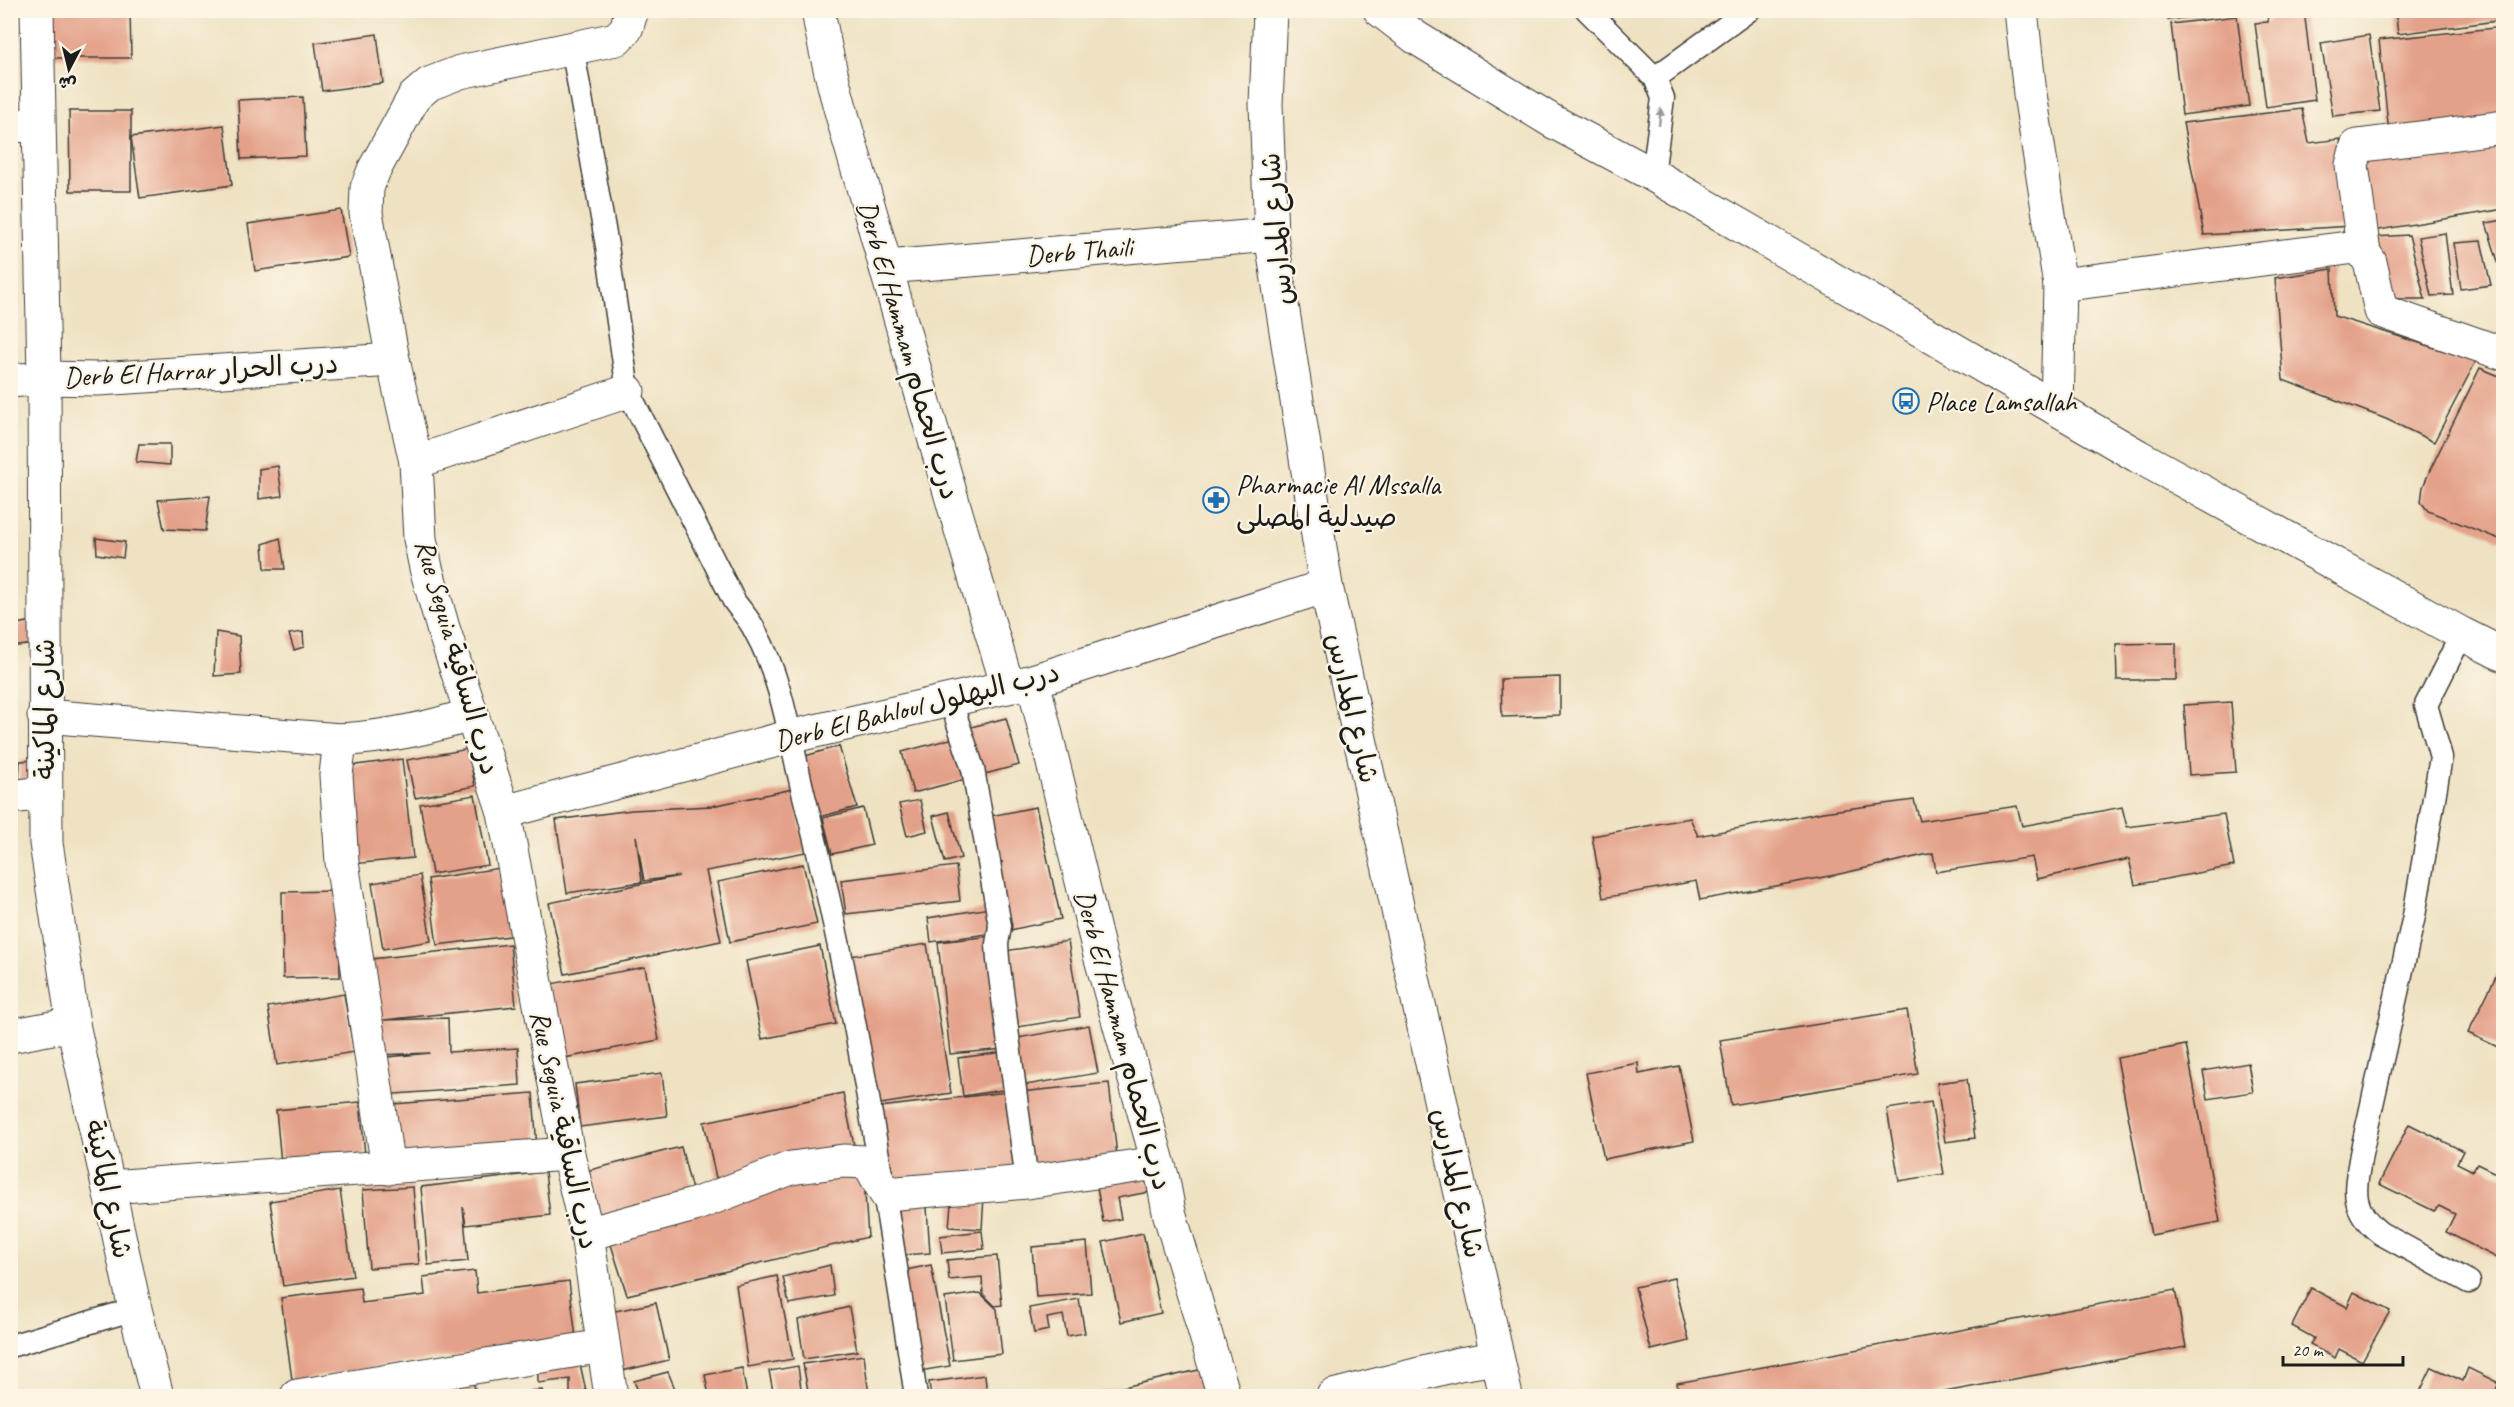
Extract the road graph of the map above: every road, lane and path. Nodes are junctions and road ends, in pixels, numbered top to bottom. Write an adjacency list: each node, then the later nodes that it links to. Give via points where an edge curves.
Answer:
1 (37, 10): 11 (street, شارع الماكينة)
2 (632, 10): 9 (street, Rue Seguia درب الساقية, via 626,29 616,39)
3 (818, 10): 16 (street, Derb El Hammam درب الحمام, via 832,75)
4 (1270, 10): 14 (street, شارع المدارس, via 1266,104)
5 (1380, 10): 13 (street, via 1415,37 1552,121)
6 (1587, 10): 10 (lane)
7 (1749, 10): 10 (lane)
8 (2021, 10): 17 (street)
9 (572, 46): 19 (street, Rue Seguia درب الساقية, via 460,72 429,84 414,97 398,124 367,188 366,213); 22 (lane)
10 (1655, 78): 13 (lane, one-way to 10, via 1663,98)
11 (24, 126): 20 (street, شارع الماكينة)
12 (2504, 127): 15 (street, via 2357,146 2352,165)
13 (1653, 175): 23 (street)
14 (1272, 234): 16 (street, Derb Thaili); 25 (street, شارع المدارس)
15 (2363, 246): 17 (street); 18 (street, via 2380,311)
16 (886, 267): 28 (street, Derb El Hammam درب الحمام, via 933,440)
17 (2060, 285): 23 (street)
18 (2504, 354)
19 (393, 360): 20 (street, Derb El Harrar درب الحرار, via 98,379); 24 (street, Rue Seguia درب الساقية)
20 (44, 378): 21 (street, Derb El Harrar درب الحرار); 31 (street, شارع الماكينة)
21 (10, 381)
22 (628, 391): 24 (street); 32 (lane, via 734,601 755,630 780,693)
23 (2057, 409): 26 (street)
24 (416, 462): 30 (street, Rue Seguia درب الساقية, via 420,539 426,568)
25 (1326, 586): 28 (street, Derb El Bahloul درب البهلول); 50 (street, شارع المدارس)
26 (2462, 634): 27 (street); 46 (lane, via 2426,705 2440,757 2414,916 2355,1192 2358,1209 2380,1233)
27 (2504, 655)
28 (1021, 684): 29 (street, Derb El Bahloul درب البهلول); 40 (street, Derb El Hammam درب الحمام)
29 (951, 699): 32 (street, Derb El Bahloul درب البهلول); 42 (lane, via 973,769 995,892 1000,926 998,960)
30 (472, 714): 33 (street, via 383,737); 36 (street, Rue Seguia درب الساقية)
31 (44, 716): 33 (street); 34 (street, شارع الماكينة)
32 (789, 737): 36 (street, Derb El Bahloul درب البهلول); 44 (lane, via 821,866)
33 (340, 740): 41 (street, via 336,776 342,862)
34 (45, 793): 35 (street); 37 (street, شارع الماكينة, via 46,843)
35 (10, 797)
36 (504, 812): 39 (street, Rue Seguia درب الساقية)
37 (73, 1024): 38 (street); 43 (street, شارع الماكينة)
38 (10, 1036)
39 (568, 1154): 41 (street); 45 (street, Rue Seguia درب الساقية)
40 (1157, 1163): 42 (street); 55 (street, Derb El Hammam درب الحمام)
41 (388, 1168): 43 (street)
42 (1027, 1182): 44 (street)
43 (109, 1187): 47 (street, شارع الماكينة)
44 (886, 1194): 45 (street, via 868,1162 843,1161 791,1168 694,1205); 54 (lane)
45 (587, 1234): 49 (street, Rue Seguia درب الساقية)
46 (2469, 1282)
47 (135, 1309): 48 (lane); 51 (street, شارع الماكينة)
48 (10, 1346)
49 (603, 1346): 52 (street); 53 (street, Rue Seguia درب الساقية)
50 (1497, 1358): 56 (street); 57 (street, شارع المدارس)
51 (158, 1396)
52 (297, 1396)
53 (611, 1396)
54 (916, 1396)
55 (1224, 1396)
56 (1333, 1396)
57 (1506, 1396)

